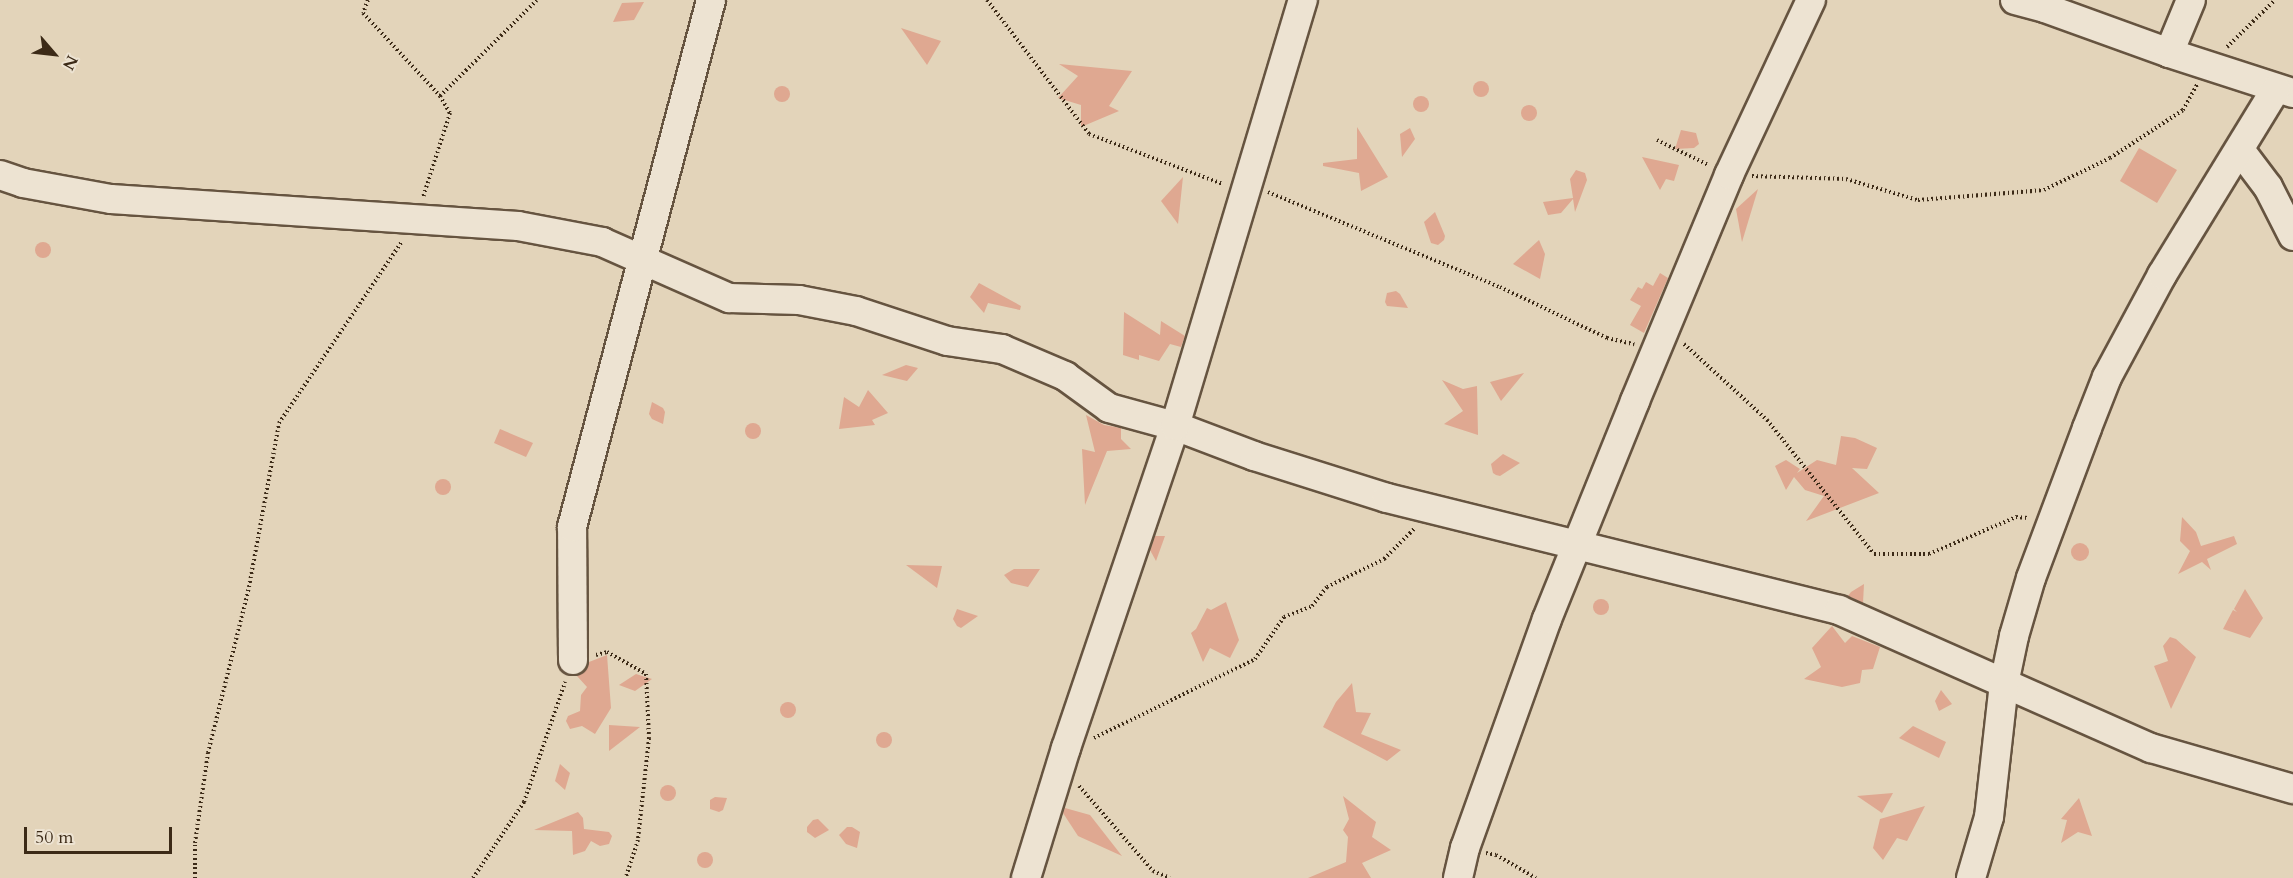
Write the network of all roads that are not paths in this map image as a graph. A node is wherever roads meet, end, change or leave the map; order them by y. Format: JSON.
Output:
{"nodes":[{"id":1,"x":711,"y":0,"type":"edge"},
{"id":2,"x":1303,"y":0,"type":"edge"},
{"id":3,"x":1811,"y":0,"type":"edge"},
{"id":4,"x":2015,"y":0,"type":"edge"},
{"id":5,"x":2191,"y":0,"type":"edge"},
{"id":6,"x":2169,"y":53,"type":"junction"},
{"id":7,"x":2285,"y":91,"type":"edge"},
{"id":8,"x":2240,"y":150,"type":"junction"},
{"id":9,"x":0,"y":175,"type":"edge"},
{"id":10,"x":2293,"y":237,"type":"edge"},
{"id":11,"x":641,"y":258,"type":"junction"},
{"id":12,"x":1175,"y":426,"type":"junction"},
{"id":13,"x":1578,"y":543,"type":"junction"},
{"id":14,"x":573,"y":660,"type":"road end"},
{"id":15,"x":2004,"y":684,"type":"junction"},
{"id":16,"x":2293,"y":789,"type":"edge"},
{"id":17,"x":1026,"y":878,"type":"edge"},
{"id":18,"x":1458,"y":878,"type":"edge"},
{"id":19,"x":1971,"y":878,"type":"edge"}],
"edges":[{"from":1,"to":11,"type":"street"},
{"from":2,"to":12,"type":"street"},
{"from":3,"to":13,"type":"street"},
{"from":4,"to":6,"type":"street"},
{"from":5,"to":6,"type":"street"},
{"from":6,"to":7,"type":"street"},
{"from":7,"to":8,"type":"street"},
{"from":8,"to":10,"type":"street"},
{"from":8,"to":15,"type":"street"},
{"from":9,"to":11,"type":"street"},
{"from":11,"to":12,"type":"street"},
{"from":11,"to":14,"type":"street"},
{"from":12,"to":13,"type":"street"},
{"from":12,"to":17,"type":"street"},
{"from":13,"to":15,"type":"street"},
{"from":13,"to":18,"type":"street"},
{"from":15,"to":16,"type":"street"},
{"from":15,"to":19,"type":"street"}]}
